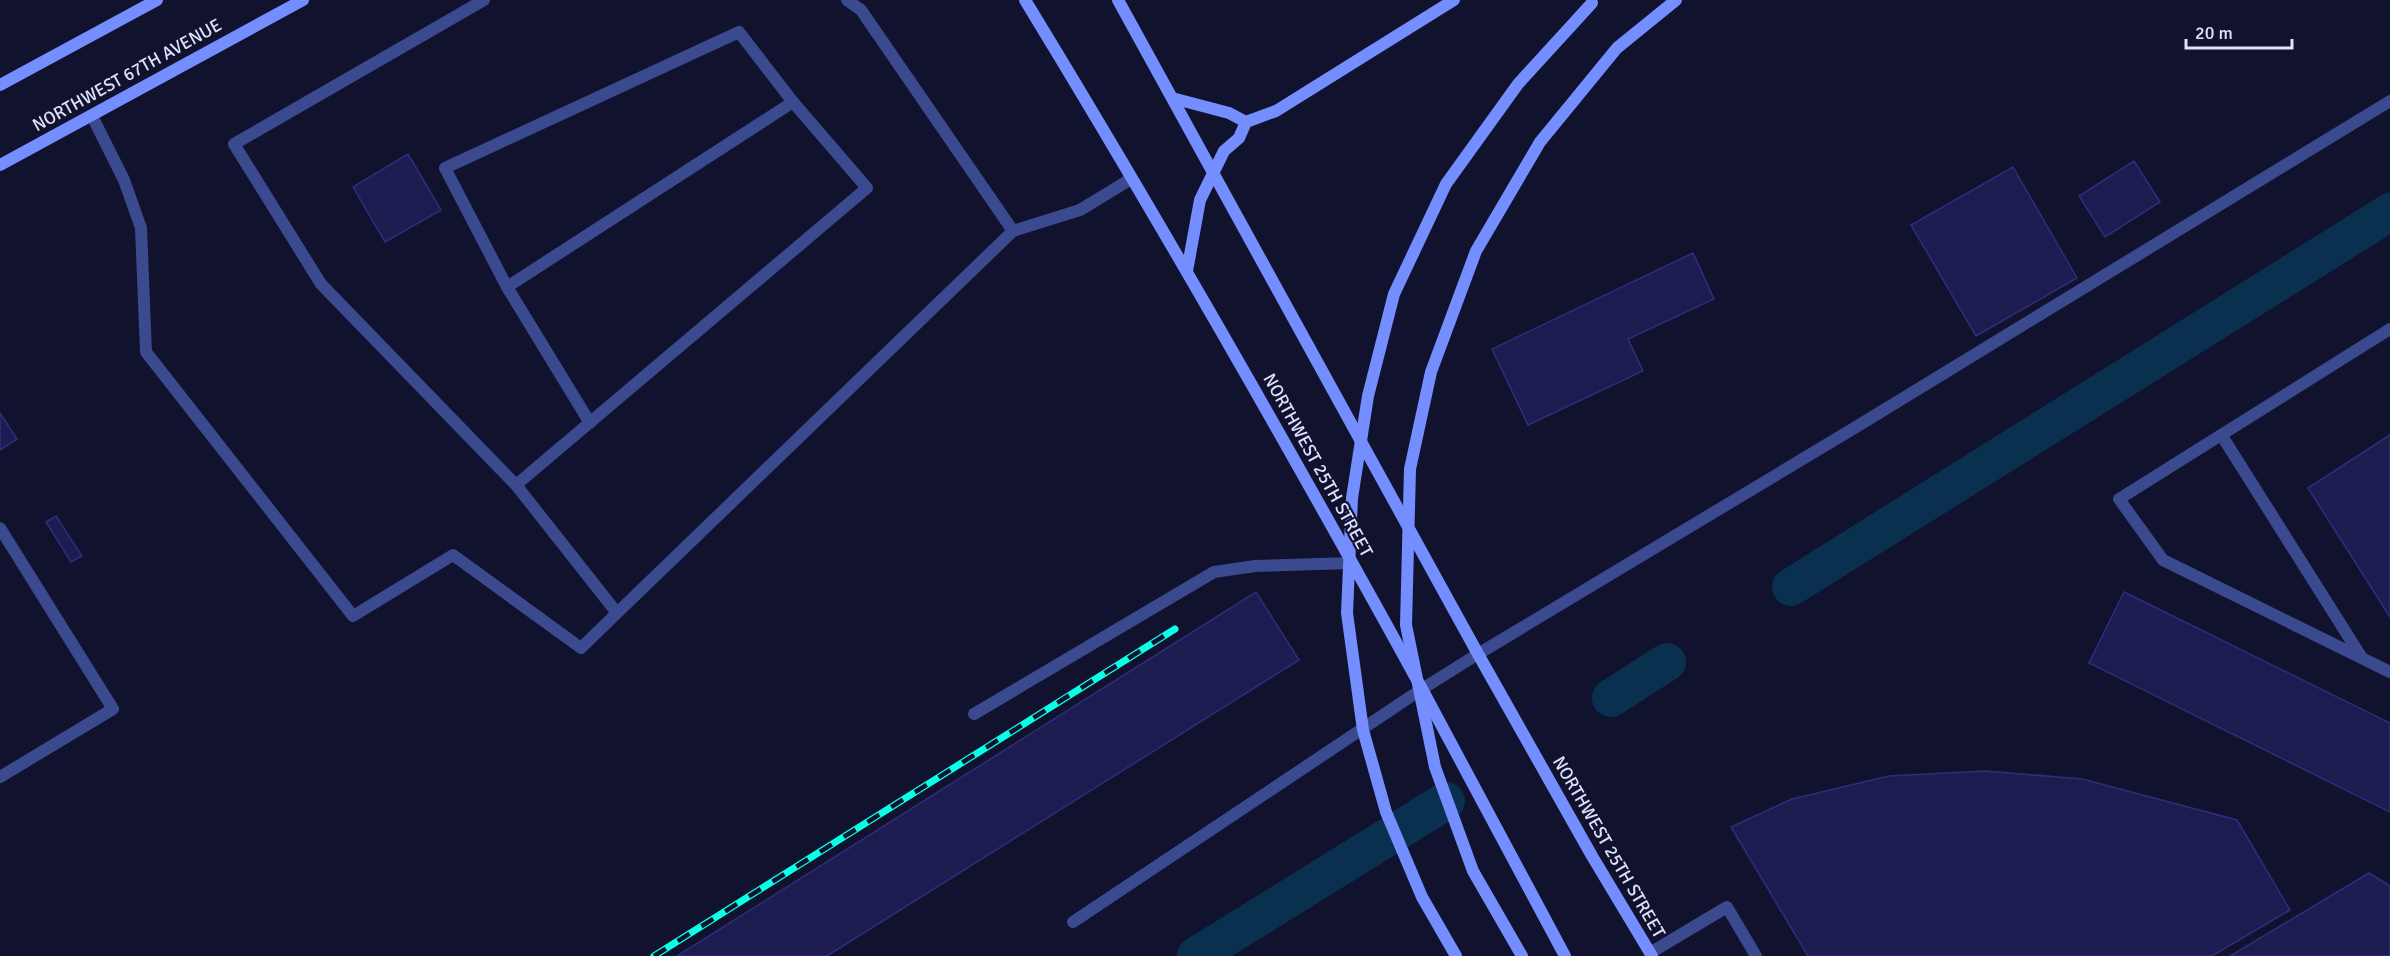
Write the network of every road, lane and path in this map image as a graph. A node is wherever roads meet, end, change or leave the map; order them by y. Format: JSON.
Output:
{"nodes":[{"id":1,"x":157,"y":0,"type":"edge"},
{"id":2,"x":303,"y":0,"type":"edge"},
{"id":3,"x":484,"y":0,"type":"edge"},
{"id":4,"x":847,"y":0,"type":"edge"},
{"id":5,"x":1025,"y":0,"type":"edge"},
{"id":6,"x":1118,"y":0,"type":"edge"},
{"id":7,"x":1454,"y":0,"type":"edge"},
{"id":8,"x":1676,"y":0,"type":"edge"},
{"id":9,"x":1594,"y":2,"type":"edge"},
{"id":10,"x":0,"y":85,"type":"edge"},
{"id":11,"x":1172,"y":98,"type":"junction"},
{"id":12,"x":2390,"y":101,"type":"edge"},
{"id":13,"x":793,"y":102,"type":"junction"},
{"id":14,"x":92,"y":116,"type":"junction"},
{"id":15,"x":1246,"y":122,"type":"junction"},
{"id":16,"x":0,"y":165,"type":"edge"},
{"id":17,"x":1212,"y":172,"type":"junction"},
{"id":18,"x":1131,"y":179,"type":"junction"},
{"id":19,"x":1013,"y":231,"type":"junction"},
{"id":20,"x":1187,"y":271,"type":"junction"},
{"id":21,"x":507,"y":287,"type":"junction"},
{"id":22,"x":2390,"y":329,"type":"edge"},
{"id":23,"x":590,"y":423,"type":"junction"},
{"id":24,"x":2222,"y":436,"type":"junction"},
{"id":25,"x":516,"y":485,"type":"junction"},
{"id":26,"x":0,"y":528,"type":"edge"},
{"id":27,"x":1351,"y":563,"type":"junction"},
{"id":28,"x":617,"y":613,"type":"junction"},
{"id":29,"x":1478,"y":654,"type":"junction"},
{"id":30,"x":2362,"y":659,"type":"junction"},
{"id":31,"x":2390,"y":672,"type":"edge"},
{"id":32,"x":1422,"y":689,"type":"junction"},
{"id":33,"x":974,"y":714,"type":"dead end"},
{"id":34,"x":0,"y":777,"type":"edge"},
{"id":35,"x":1073,"y":922,"type":"dead end"},
{"id":36,"x":1651,"y":954,"type":"edge"},
{"id":37,"x":1456,"y":956,"type":"edge"},
{"id":38,"x":1522,"y":956,"type":"edge"},
{"id":39,"x":1565,"y":956,"type":"edge"},
{"id":40,"x":1756,"y":956,"type":"edge"}],
"edges":[{"from":1,"to":10,"type":"street"},
{"from":2,"to":14,"type":"street","name":"NORTHWEST 67TH AVENUE"},
{"from":3,"to":25,"type":"street"},
{"from":4,"to":19,"type":"street"},
{"from":5,"to":18,"type":"street","name":"NORTHWEST 25TH STREET"},
{"from":6,"to":11,"type":"street","name":"NORTHWEST 25TH STREET"},
{"from":7,"to":15,"type":"street"},
{"from":8,"to":38,"type":"street","bridge":true},
{"from":9,"to":37,"type":"street","bridge":true},
{"from":11,"to":15,"type":"street"},
{"from":11,"to":17,"type":"street","name":"NORTHWEST 25TH STREET"},
{"from":12,"to":29,"type":"street"},
{"from":13,"to":21,"type":"street"},
{"from":13,"to":21,"type":"street"},
{"from":13,"to":23,"type":"street"},
{"from":14,"to":16,"type":"street","name":"NORTHWEST 67TH AVENUE"},
{"from":14,"to":28,"type":"street"},
{"from":15,"to":17,"type":"street"},
{"from":17,"to":20,"type":"street"},
{"from":17,"to":29,"type":"street","name":"NORTHWEST 25TH STREET"},
{"from":18,"to":19,"type":"street"},
{"from":18,"to":20,"type":"street","name":"NORTHWEST 25TH STREET"},
{"from":19,"to":28,"type":"street"},
{"from":20,"to":27,"type":"street","name":"NORTHWEST 25TH STREET"},
{"from":21,"to":23,"type":"street"},
{"from":22,"to":24,"type":"street"},
{"from":23,"to":25,"type":"street"},
{"from":24,"to":30,"type":"street"},
{"from":24,"to":30,"type":"street"},
{"from":25,"to":28,"type":"street"},
{"from":26,"to":34,"type":"street"},
{"from":27,"to":32,"type":"street","name":"NORTHWEST 25TH STREET"},
{"from":27,"to":33,"type":"street"},
{"from":29,"to":32,"type":"street"},
{"from":29,"to":36,"type":"street","name":"NORTHWEST 25TH STREET"},
{"from":30,"to":31,"type":"street"},
{"from":32,"to":35,"type":"street"},
{"from":32,"to":39,"type":"street","name":"NORTHWEST 25TH STREET"},
{"from":36,"to":40,"type":"street"}]}
